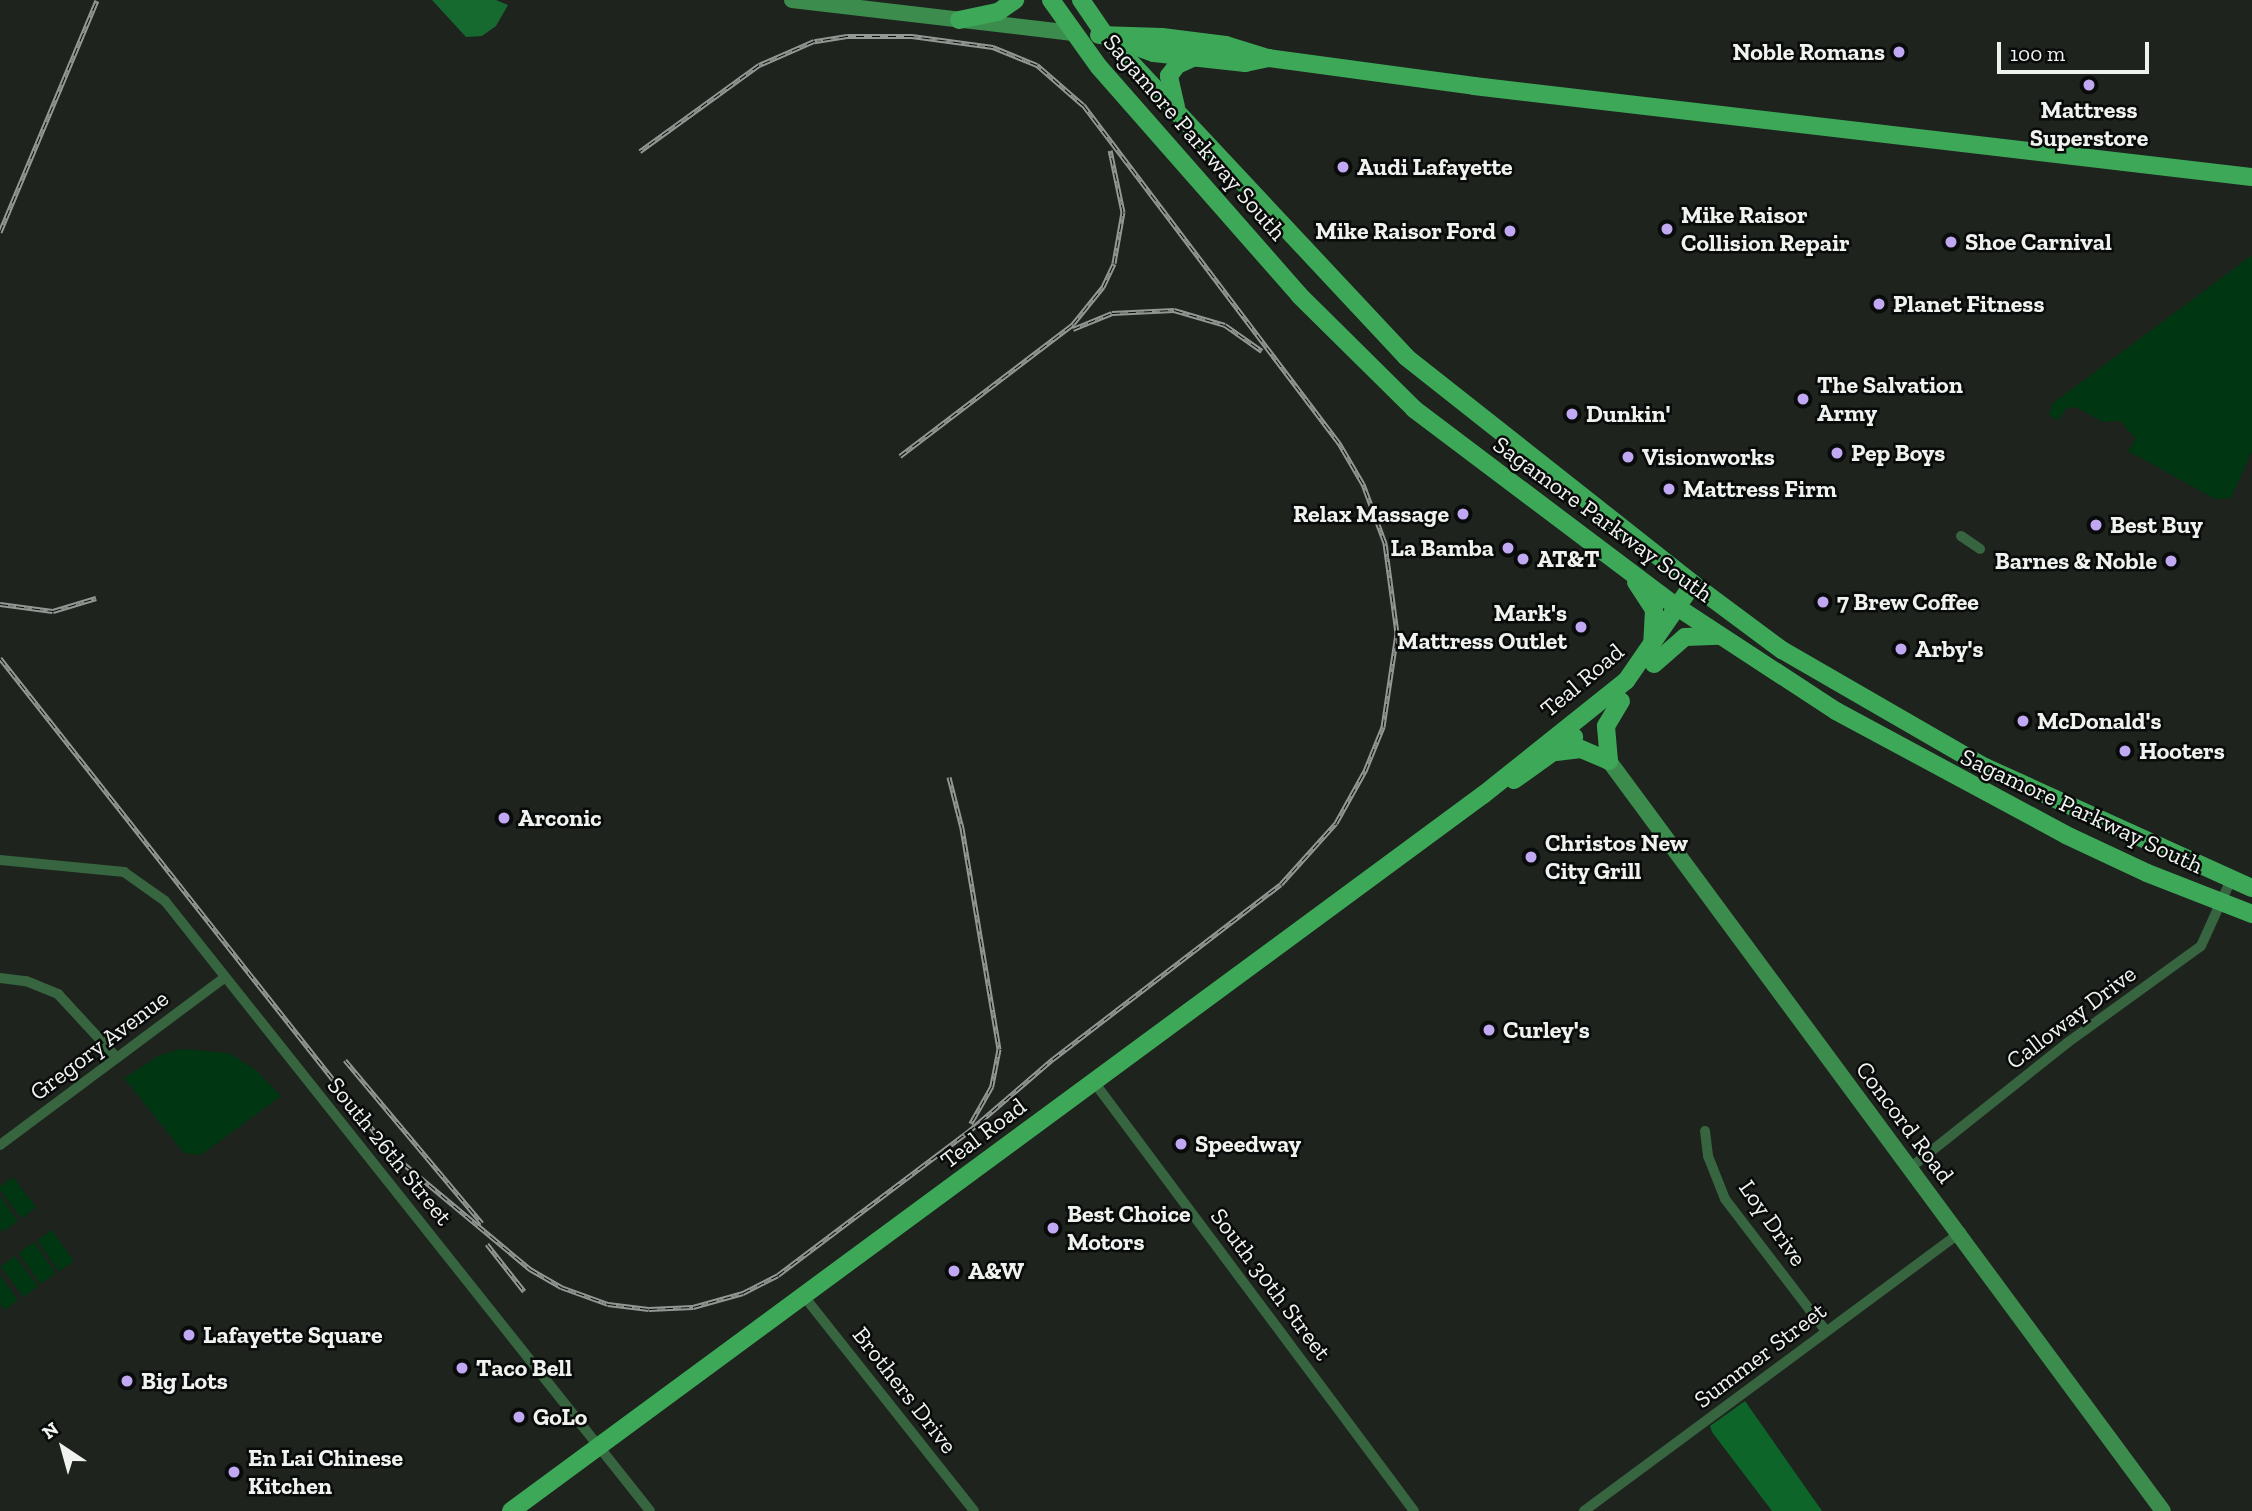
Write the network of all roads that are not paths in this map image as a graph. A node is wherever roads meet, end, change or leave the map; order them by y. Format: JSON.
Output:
{"nodes":[{"id":1,"x":792,"y":0,"type":"edge"},
{"id":2,"x":1015,"y":0,"type":"edge"},
{"id":3,"x":1051,"y":0,"type":"edge"},
{"id":4,"x":1081,"y":0,"type":"edge"},
{"id":5,"x":959,"y":20,"type":"junction"},
{"id":6,"x":1075,"y":33,"type":"junction"},
{"id":7,"x":1105,"y":35,"type":"junction"},
{"id":8,"x":1195,"y":57,"type":"junction"},
{"id":9,"x":1268,"y":58,"type":"junction"},
{"id":10,"x":1181,"y":117,"type":"junction"},
{"id":11,"x":2252,"y":177,"type":"edge"},
{"id":12,"x":1961,"y":536,"type":"dead end"},
{"id":13,"x":1980,"y":549,"type":"dead end"},
{"id":14,"x":1616,"y":562,"type":"junction"},
{"id":15,"x":1693,"y":584,"type":"junction"},
{"id":16,"x":1677,"y":607,"type":"junction"},
{"id":17,"x":1725,"y":638,"type":"junction"},
{"id":18,"x":1651,"y":659,"type":"junction"},
{"id":19,"x":1621,"y":701,"type":"junction"},
{"id":20,"x":1550,"y":754,"type":"junction"},
{"id":21,"x":1609,"y":761,"type":"junction"},
{"id":22,"x":1483,"y":795,"type":"junction"},
{"id":23,"x":0,"y":860,"type":"edge"},
{"id":24,"x":2231,"y":880,"type":"junction"},
{"id":25,"x":2252,"y":888,"type":"edge"},
{"id":26,"x":2223,"y":903,"type":"junction"},
{"id":27,"x":2252,"y":914,"type":"edge"},
{"id":28,"x":0,"y":978,"type":"edge"},
{"id":29,"x":224,"y":978,"type":"junction"},
{"id":30,"x":117,"y":1058,"type":"junction"},
{"id":31,"x":1094,"y":1082,"type":"junction"},
{"id":32,"x":1705,"y":1131,"type":"dead end"},
{"id":33,"x":0,"y":1145,"type":"edge"},
{"id":34,"x":1910,"y":1167,"type":"junction"},
{"id":35,"x":1961,"y":1233,"type":"junction"},
{"id":36,"x":803,"y":1295,"type":"junction"},
{"id":37,"x":1825,"y":1330,"type":"junction"},
{"id":38,"x":599,"y":1445,"type":"junction"},
{"id":39,"x":511,"y":1511,"type":"edge"},
{"id":40,"x":650,"y":1511,"type":"edge"},
{"id":41,"x":974,"y":1511,"type":"edge"},
{"id":42,"x":1415,"y":1511,"type":"edge"},
{"id":43,"x":1584,"y":1511,"type":"edge"},
{"id":44,"x":2163,"y":1511,"type":"edge"}],
"edges":[{"from":1,"to":5,"type":"street"},
{"from":2,"to":5,"type":"main road"},
{"from":3,"to":6,"type":"main road","name":"Sagamore Parkway South"},
{"from":4,"to":7,"type":"main road","name":"Sagamore Parkway South"},
{"from":5,"to":6,"type":"street"},
{"from":6,"to":7,"type":"main road"},
{"from":6,"to":14,"type":"main road","name":"Sagamore Parkway South"},
{"from":7,"to":8,"type":"main road"},
{"from":7,"to":9,"type":"main road"},
{"from":7,"to":10,"type":"main road","name":"Sagamore Parkway South"},
{"from":8,"to":9,"type":"main road"},
{"from":8,"to":10,"type":"main road"},
{"from":9,"to":11,"type":"main road"},
{"from":10,"to":15,"type":"main road","name":"Sagamore Parkway South"},
{"from":12,"to":13,"type":"street"},
{"from":14,"to":16,"type":"main road","name":"Sagamore Parkway South"},
{"from":14,"to":18,"type":"main road"},
{"from":15,"to":16,"type":"main road","name":"Teal Road"},
{"from":15,"to":24,"type":"main road","name":"Sagamore Parkway South"},
{"from":16,"to":17,"type":"main road","name":"Sagamore Parkway South"},
{"from":16,"to":18,"type":"main road","name":"Teal Road"},
{"from":17,"to":18,"type":"main road"},
{"from":17,"to":26,"type":"main road","name":"Sagamore Parkway South"},
{"from":18,"to":19,"type":"main road","name":"Teal Road"},
{"from":18,"to":22,"type":"main road","name":"Teal Road"},
{"from":19,"to":20,"type":"main road","name":"Teal Road"},
{"from":19,"to":21,"type":"main road"},
{"from":20,"to":21,"type":"main road"},
{"from":20,"to":22,"type":"main road","name":"Teal Road"},
{"from":21,"to":34,"type":"street","name":"Concord Road"},
{"from":22,"to":31,"type":"main road","name":"Teal Road"},
{"from":23,"to":29,"type":"street","name":"South 26th Street"},
{"from":24,"to":25,"type":"main road","name":"Sagamore Parkway South"},
{"from":24,"to":26,"type":"street","name":"Calloway Drive"},
{"from":26,"to":27,"type":"main road","name":"Sagamore Parkway South"},
{"from":26,"to":34,"type":"street","name":"Calloway Drive"},
{"from":28,"to":30,"type":"street"},
{"from":29,"to":30,"type":"street","name":"Gregory Avenue"},
{"from":29,"to":38,"type":"street","name":"South 26th Street"},
{"from":30,"to":33,"type":"street","name":"Gregory Avenue"},
{"from":31,"to":36,"type":"main road","name":"Teal Road"},
{"from":31,"to":42,"type":"street","name":"South 30th Street"},
{"from":32,"to":37,"type":"street","name":"Loy Drive"},
{"from":34,"to":35,"type":"street","name":"Concord Road"},
{"from":35,"to":37,"type":"street","name":"Summer Street"},
{"from":35,"to":44,"type":"street","name":"Concord Road"},
{"from":36,"to":38,"type":"main road","name":"Teal Road"},
{"from":36,"to":41,"type":"street","name":"Brothers Drive"},
{"from":37,"to":43,"type":"street","name":"Summer Street"},
{"from":38,"to":39,"type":"main road","name":"Teal Road"},
{"from":38,"to":40,"type":"street","name":"South 26th Street"}]}
